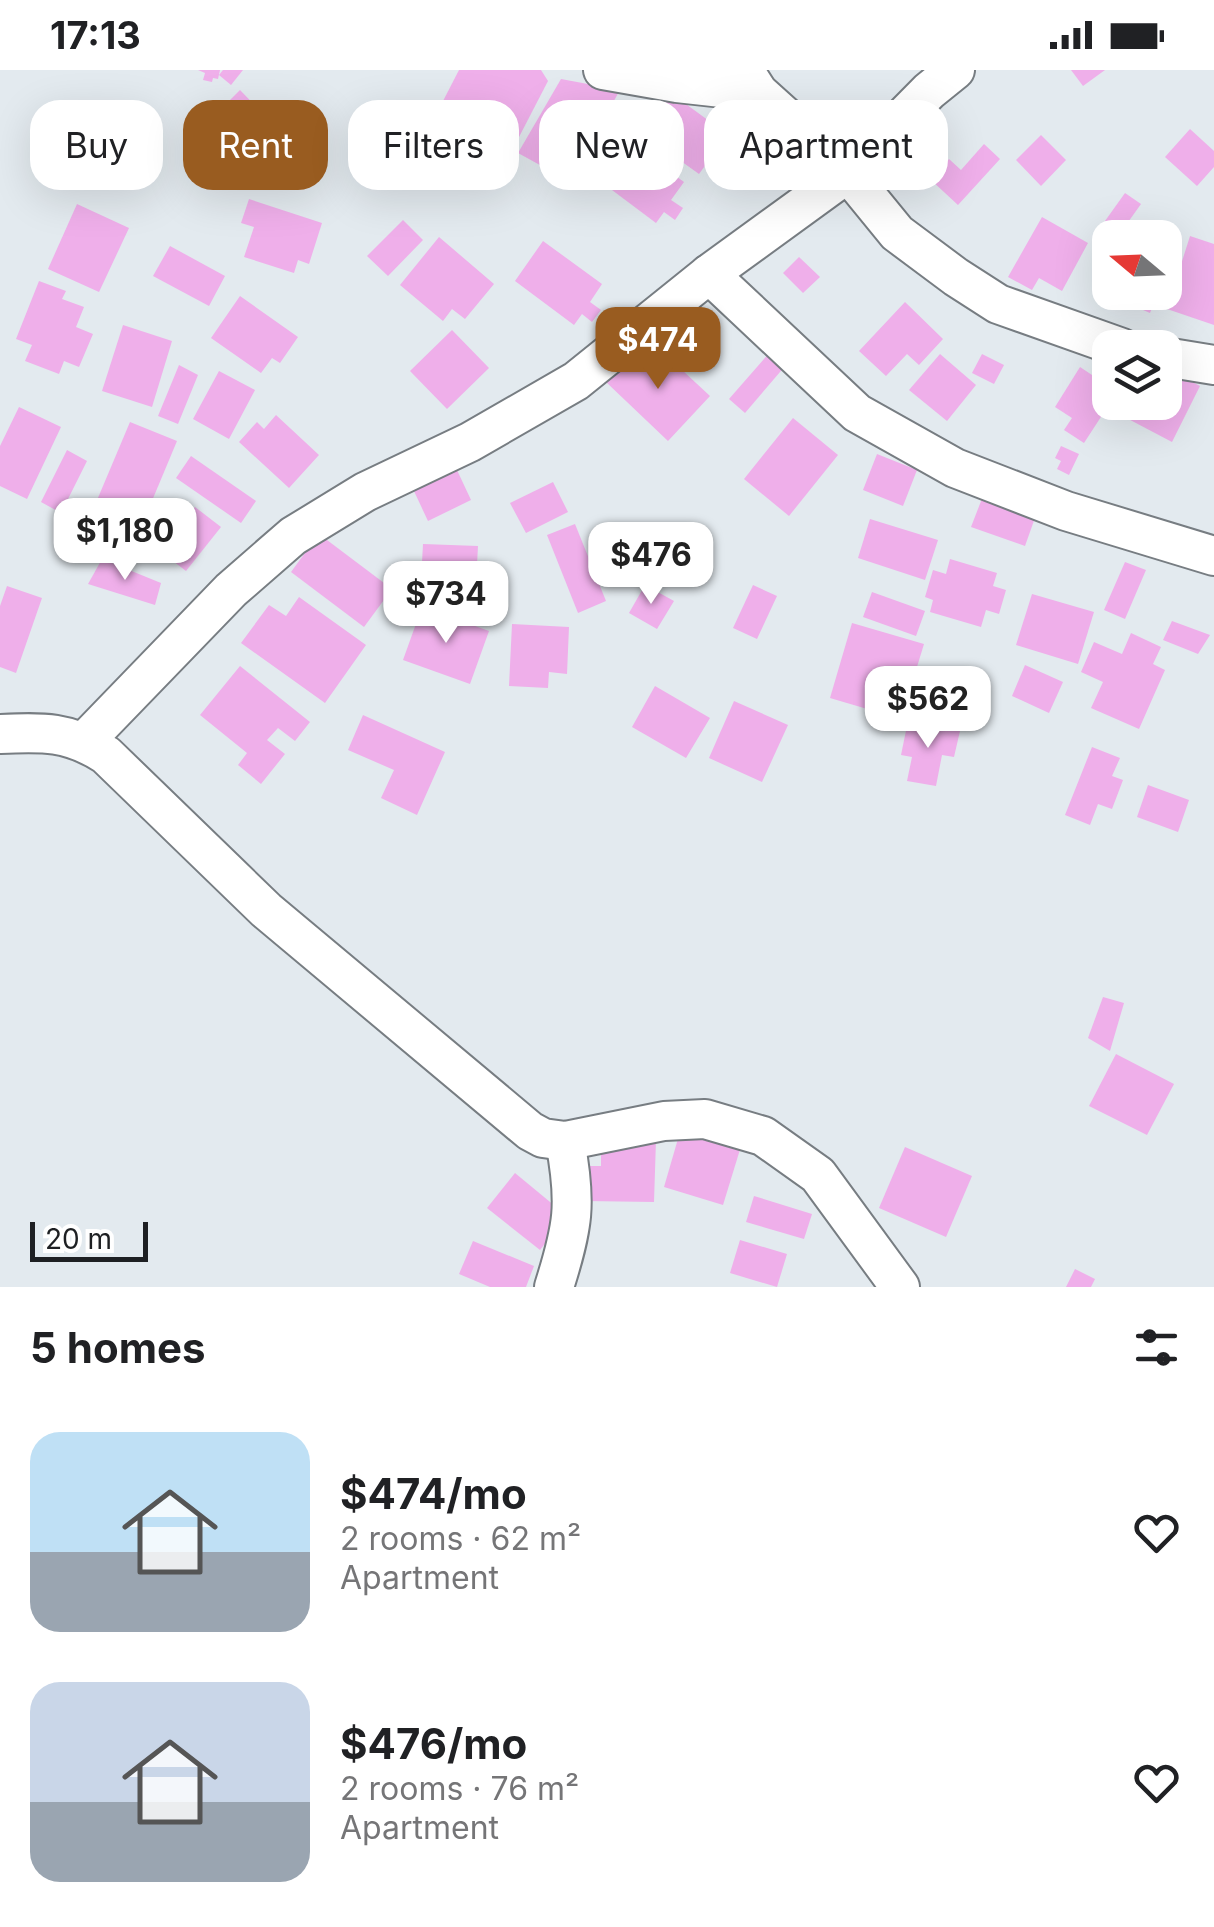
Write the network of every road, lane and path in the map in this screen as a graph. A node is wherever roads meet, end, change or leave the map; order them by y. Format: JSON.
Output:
{"nodes":[{"id":1,"x":604,"y":70,"type":"edge"},
{"id":2,"x":955,"y":70,"type":"edge"},
{"id":3,"x":751,"y":81,"type":"edge"},
{"id":4,"x":771,"y":100,"type":"edge"},
{"id":5,"x":920,"y":100,"type":"edge"},
{"id":6,"x":825,"y":190,"type":"edge"},
{"id":7,"x":862,"y":190,"type":"edge"},
{"id":8,"x":709,"y":274,"type":"junction"},
{"id":9,"x":1092,"y":337,"type":"edge"},
{"id":10,"x":1182,"y":360,"type":"edge"},
{"id":11,"x":1214,"y":365,"type":"edge"},
{"id":12,"x":1214,"y":556,"type":"edge"},
{"id":13,"x":0,"y":734,"type":"edge"},
{"id":14,"x":85,"y":741,"type":"junction"},
{"id":15,"x":565,"y":1141,"type":"junction"},
{"id":16,"x":554,"y":1287,"type":"edge"},
{"id":17,"x":900,"y":1287,"type":"edge"}],
"edges":[{"from":1,"to":3,"type":"street"},
{"from":2,"to":5,"type":"street"},
{"from":3,"to":4,"type":"street"},
{"from":6,"to":8,"type":"street"},
{"from":7,"to":9,"type":"street"},
{"from":8,"to":12,"type":"street"},
{"from":8,"to":14,"type":"street"},
{"from":10,"to":11,"type":"street"},
{"from":13,"to":14,"type":"street"},
{"from":14,"to":15,"type":"street"},
{"from":15,"to":16,"type":"street"},
{"from":15,"to":17,"type":"street"}]}
